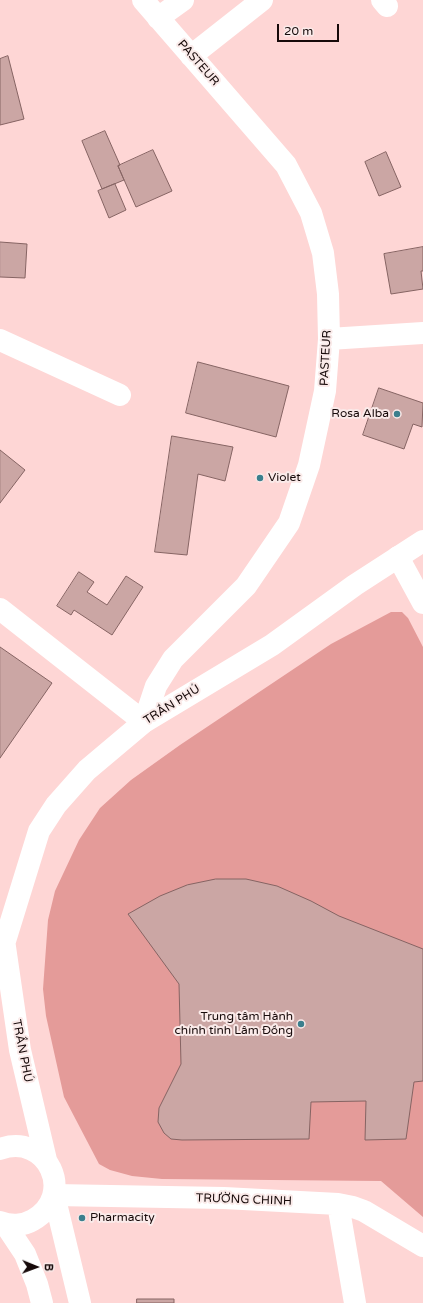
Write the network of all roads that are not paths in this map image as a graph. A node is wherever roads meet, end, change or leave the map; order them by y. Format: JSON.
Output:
{"nodes":[{"id":1,"x":143,"y":0,"type":"edge"},
{"id":2,"x":183,"y":0,"type":"edge"},
{"id":3,"x":262,"y":0,"type":"edge"},
{"id":4,"x":158,"y":18,"type":"junction"},
{"id":5,"x":191,"y":56,"type":"junction"},
{"id":6,"x":423,"y":333,"type":"edge"},
{"id":7,"x":329,"y":339,"type":"junction"},
{"id":8,"x":0,"y":340,"type":"edge"},
{"id":9,"x":120,"y":395,"type":"dead end"},
{"id":10,"x":423,"y":541,"type":"edge"},
{"id":11,"x":398,"y":557,"type":"junction"},
{"id":12,"x":423,"y":603,"type":"edge"},
{"id":13,"x":0,"y":609,"type":"edge"},
{"id":14,"x":144,"y":722,"type":"junction"},
{"id":15,"x":2,"y":949,"type":"edge"},
{"id":16,"x":0,"y":1145,"type":"edge"},
{"id":17,"x":46,"y":1160,"type":"junction"},
{"id":18,"x":54,"y":1195,"type":"junction"},
{"id":19,"x":338,"y":1204,"type":"junction"},
{"id":20,"x":2,"y":1223,"type":"edge"},
{"id":21,"x":423,"y":1246,"type":"edge"},
{"id":22,"x":42,"y":1303,"type":"edge"},
{"id":23,"x":80,"y":1303,"type":"edge"},
{"id":24,"x":355,"y":1303,"type":"edge"}],
"edges":[{"from":1,"to":4,"type":"street","name":"PASTEUR"},
{"from":2,"to":4,"type":"street"},
{"from":3,"to":5,"type":"street"},
{"from":4,"to":5,"type":"street","name":"PASTEUR"},
{"from":5,"to":7,"type":"street","name":"PASTEUR"},
{"from":6,"to":7,"type":"street"},
{"from":7,"to":14,"type":"street","name":"PASTEUR"},
{"from":8,"to":9,"type":"street"},
{"from":10,"to":11,"type":"street","name":"TRẦN PHÚ"},
{"from":11,"to":12,"type":"street"},
{"from":11,"to":14,"type":"street","name":"TRẦN PHÚ"},
{"from":13,"to":14,"type":"street"},
{"from":14,"to":15,"type":"street","name":"TRẦN PHÚ"},
{"from":15,"to":17,"type":"street","name":"TRẦN PHÚ"},
{"from":16,"to":17,"type":"street"},
{"from":17,"to":18,"type":"street","name":"TRẦN PHÚ"},
{"from":18,"to":19,"type":"street","name":"TRƯỜNG CHINH"},
{"from":18,"to":20,"type":"street"},
{"from":18,"to":23,"type":"street"},
{"from":19,"to":21,"type":"street","name":"TRƯỜNG CHINH"},
{"from":19,"to":24,"type":"street"},
{"from":20,"to":22,"type":"street"}]}
